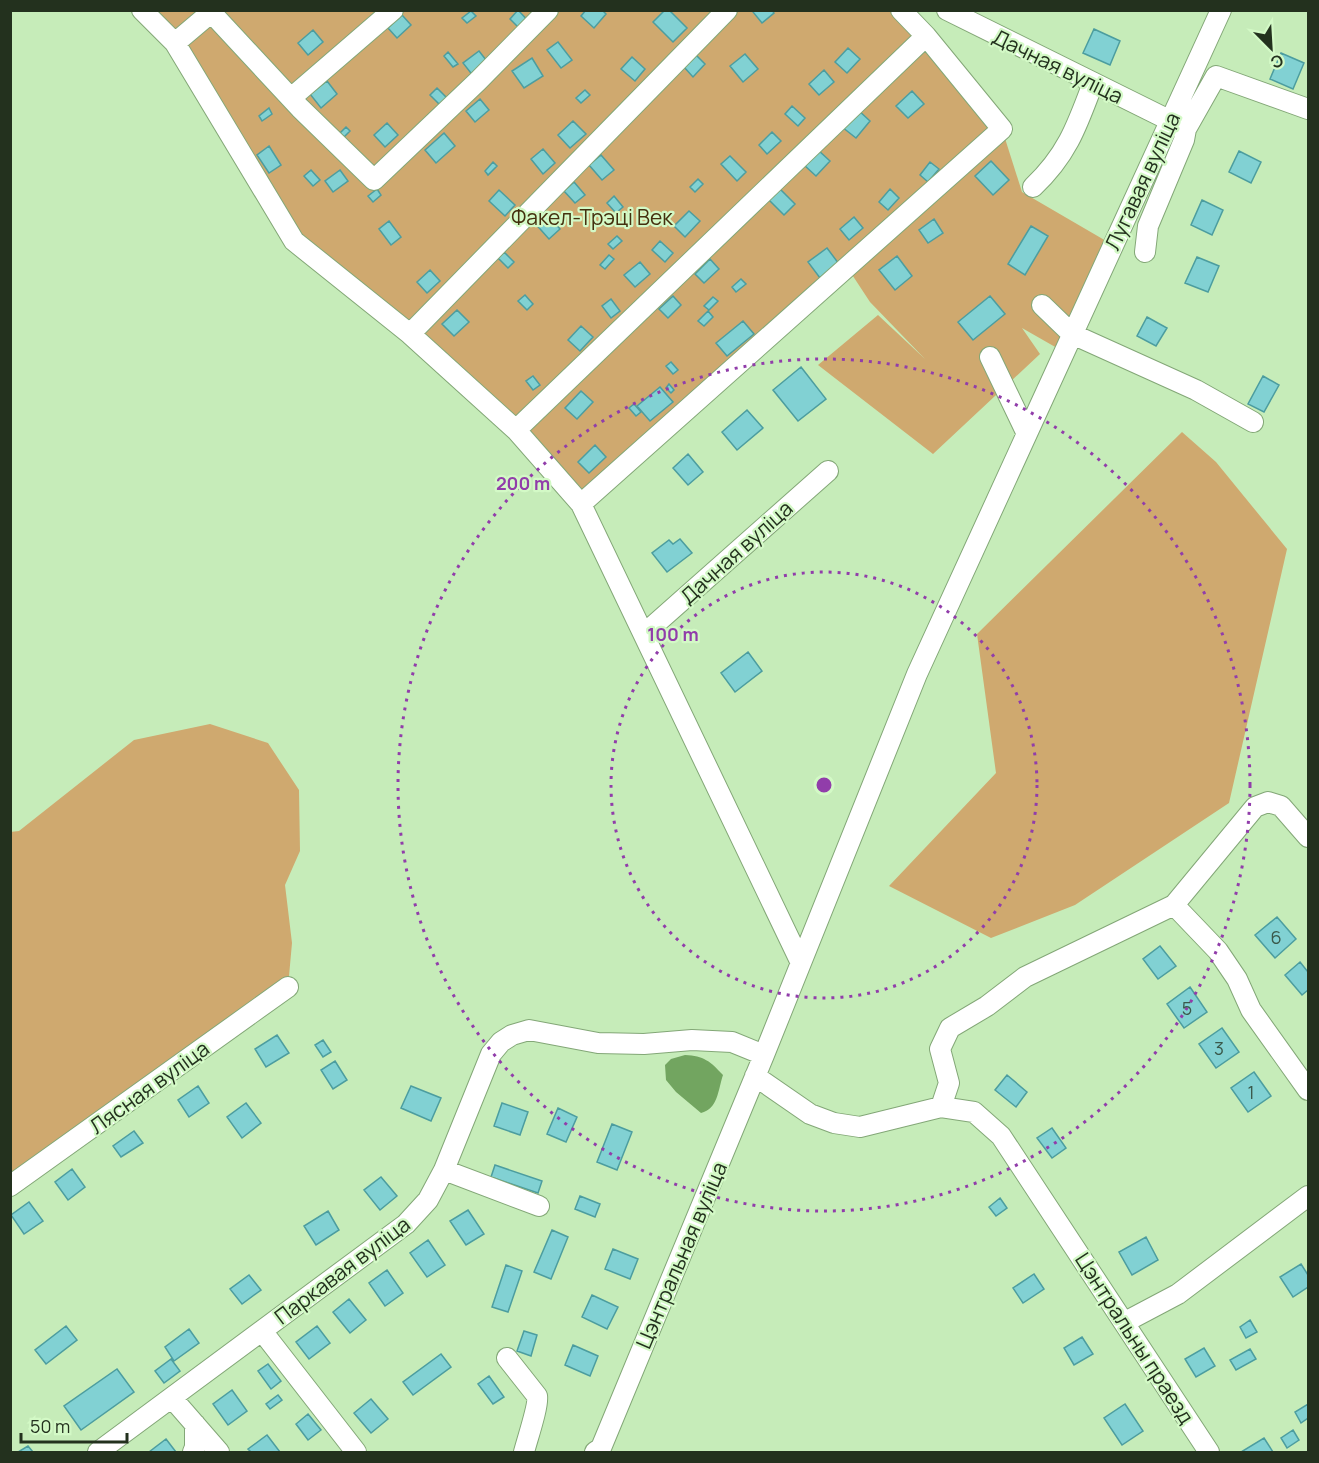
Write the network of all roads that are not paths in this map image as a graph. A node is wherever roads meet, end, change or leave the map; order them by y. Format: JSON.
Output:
{"nodes":[{"id":1,"x":142,"y":10,"type":"edge"},
{"id":2,"x":393,"y":10,"type":"edge"},
{"id":3,"x":548,"y":10,"type":"edge"},
{"id":4,"x":727,"y":10,"type":"edge"},
{"id":5,"x":901,"y":10,"type":"edge"},
{"id":6,"x":947,"y":10,"type":"edge"},
{"id":7,"x":1221,"y":10,"type":"edge"},
{"id":8,"x":212,"y":11,"type":"edge"},
{"id":9,"x":926,"y":36,"type":"junction"},
{"id":10,"x":175,"y":43,"type":"junction"},
{"id":11,"x":1093,"y":83,"type":"junction"},
{"id":12,"x":291,"y":98,"type":"junction"},
{"id":13,"x":1308,"y":109,"type":"edge"},
{"id":14,"x":1178,"y":125,"type":"junction"},
{"id":15,"x":1033,"y":187,"type":"dead end"},
{"id":16,"x":1146,"y":252,"type":"dead end"},
{"id":17,"x":1042,"y":305,"type":"dead end"},
{"id":18,"x":410,"y":334,"type":"junction"},
{"id":19,"x":1068,"y":343,"type":"junction"},
{"id":20,"x":990,"y":357,"type":"dead end"},
{"id":21,"x":1253,"y":422,"type":"dead end"},
{"id":22,"x":516,"y":430,"type":"junction"},
{"id":23,"x":1026,"y":432,"type":"junction"},
{"id":24,"x":828,"y":471,"type":"dead end"},
{"id":25,"x":581,"y":504,"type":"junction"},
{"id":26,"x":644,"y":634,"type":"junction"},
{"id":27,"x":1308,"y":837,"type":"edge"},
{"id":28,"x":1174,"y":905,"type":"junction"},
{"id":29,"x":800,"y":961,"type":"junction"},
{"id":30,"x":288,"y":987,"type":"dead end"},
{"id":31,"x":764,"y":1055,"type":"junction"},
{"id":32,"x":755,"y":1076,"type":"junction"},
{"id":33,"x":1308,"y":1090,"type":"edge"},
{"id":34,"x":941,"y":1107,"type":"junction"},
{"id":35,"x":444,"y":1170,"type":"junction"},
{"id":36,"x":10,"y":1186,"type":"edge"},
{"id":37,"x":1308,"y":1196,"type":"edge"},
{"id":38,"x":539,"y":1206,"type":"dead end"},
{"id":39,"x":1125,"y":1322,"type":"junction"},
{"id":40,"x":262,"y":1331,"type":"junction"},
{"id":41,"x":507,"y":1358,"type":"dead end"},
{"id":42,"x":172,"y":1398,"type":"junction"},
{"id":43,"x":195,"y":1424,"type":"junction"},
{"id":44,"x":99,"y":1452,"type":"edge"},
{"id":45,"x":193,"y":1452,"type":"edge"},
{"id":46,"x":219,"y":1452,"type":"edge"},
{"id":47,"x":356,"y":1452,"type":"edge"},
{"id":48,"x":524,"y":1452,"type":"edge"},
{"id":49,"x":595,"y":1452,"type":"edge"},
{"id":50,"x":1209,"y":1452,"type":"edge"}],
"edges":[{"from":1,"to":10,"type":"street"},
{"from":2,"to":12,"type":"street"},
{"from":3,"to":12,"type":"street"},
{"from":4,"to":18,"type":"street"},
{"from":5,"to":9,"type":"street"},
{"from":6,"to":11,"type":"street","name":"Дачная вуліца"},
{"from":7,"to":14,"type":"street","name":"Лугавая вуліца"},
{"from":8,"to":10,"type":"street"},
{"from":8,"to":12,"type":"street"},
{"from":9,"to":22,"type":"street"},
{"from":9,"to":25,"type":"street"},
{"from":10,"to":18,"type":"street"},
{"from":11,"to":14,"type":"street","name":"Дачная вуліца"},
{"from":11,"to":15,"type":"street"},
{"from":13,"to":14,"type":"street"},
{"from":14,"to":16,"type":"street"},
{"from":14,"to":19,"type":"street","name":"Лугавая вуліца"},
{"from":17,"to":19,"type":"street"},
{"from":18,"to":22,"type":"street"},
{"from":19,"to":21,"type":"street"},
{"from":19,"to":23,"type":"street","name":"Лугавая вуліца"},
{"from":20,"to":23,"type":"street"},
{"from":22,"to":25,"type":"street"},
{"from":23,"to":29,"type":"street","name":"Лугавая вуліца"},
{"from":24,"to":26,"type":"street","name":"Дачная вуліца"},
{"from":25,"to":26,"type":"street"},
{"from":26,"to":29,"type":"street"},
{"from":27,"to":28,"type":"street"},
{"from":28,"to":33,"type":"street"},
{"from":28,"to":34,"type":"street"},
{"from":29,"to":31,"type":"street","name":"Цэнтральная вуліца"},
{"from":30,"to":36,"type":"street","name":"Лясная вуліца"},
{"from":31,"to":32,"type":"street","name":"Цэнтральная вуліца"},
{"from":31,"to":35,"type":"street","name":"Паркавая вуліца"},
{"from":32,"to":34,"type":"street"},
{"from":32,"to":49,"type":"street","name":"Цэнтральная вуліца"},
{"from":34,"to":39,"type":"street","name":"Цэнтральны праезд"},
{"from":35,"to":38,"type":"street"},
{"from":35,"to":40,"type":"street","name":"Паркавая вуліца"},
{"from":37,"to":39,"type":"street"},
{"from":39,"to":50,"type":"street","name":"Цэнтральны праезд"},
{"from":40,"to":42,"type":"street","name":"Паркавая вуліца"},
{"from":40,"to":47,"type":"street"},
{"from":41,"to":48,"type":"street"},
{"from":42,"to":43,"type":"street"},
{"from":42,"to":44,"type":"street","name":"Паркавая вуліца"},
{"from":43,"to":45,"type":"street"},
{"from":43,"to":46,"type":"street"}]}
